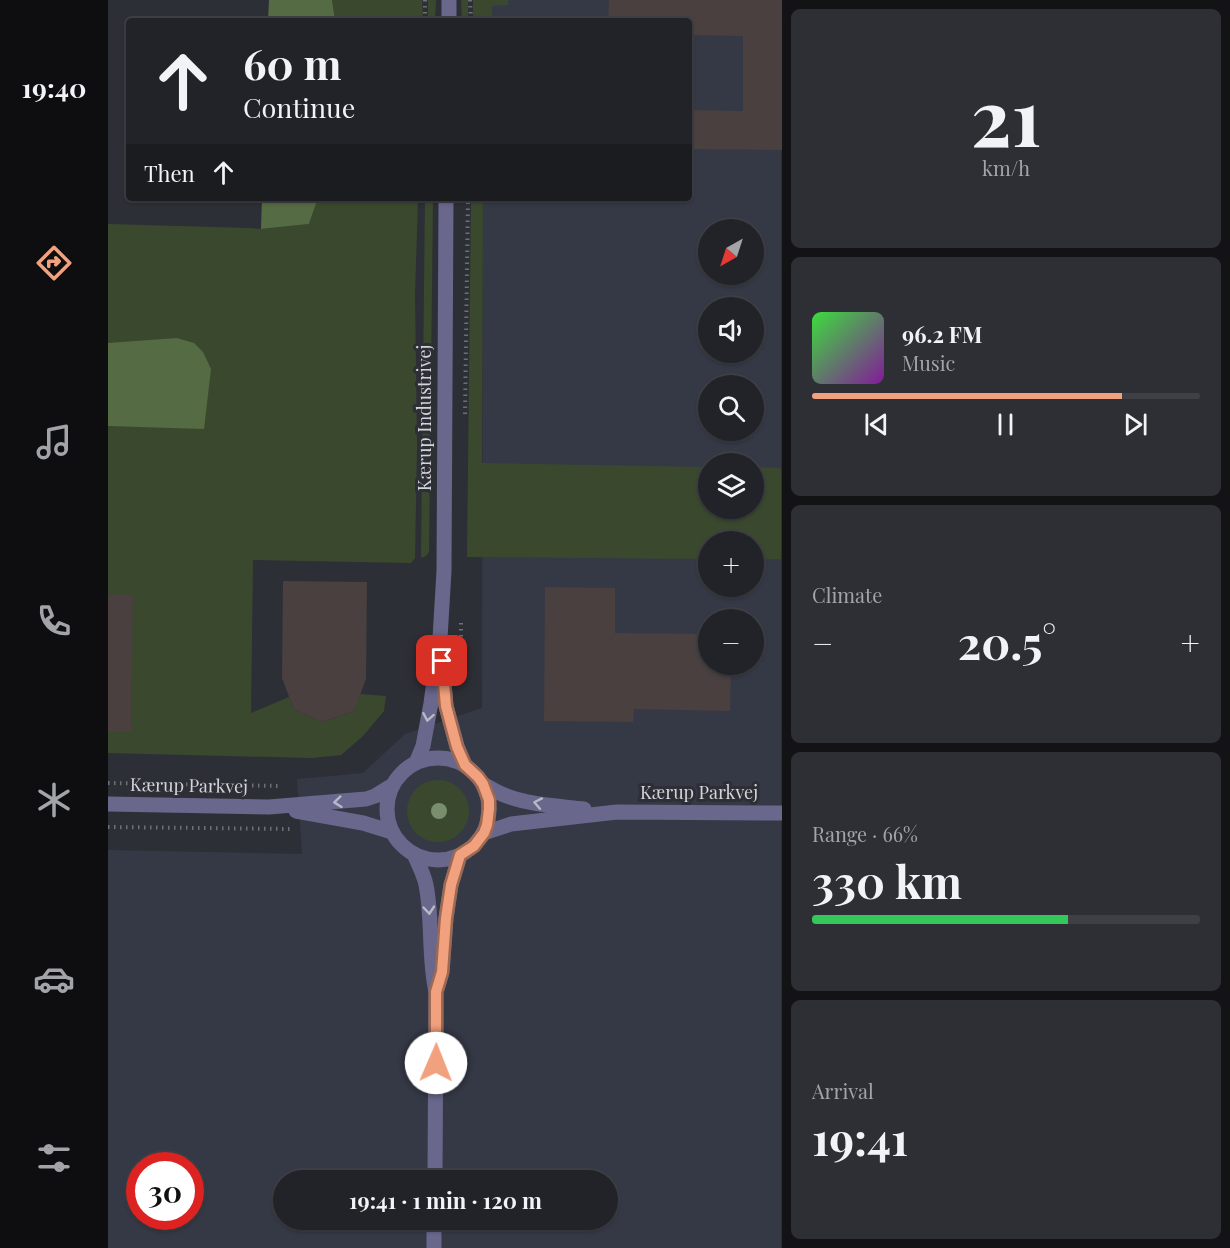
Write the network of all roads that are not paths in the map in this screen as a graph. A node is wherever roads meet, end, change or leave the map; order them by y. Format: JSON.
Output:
{"nodes":[{"id":1,"x":449,"y":0,"type":"edge"},
{"id":2,"x":449,"y":18,"type":"edge"},
{"id":3,"x":446,"y":201,"type":"edge"},
{"id":4,"x":440,"y":638,"type":"junction"},
{"id":5,"x":416,"y":762,"type":"junction"},
{"id":6,"x":465,"y":765,"type":"junction"},
{"id":7,"x":483,"y":784,"type":"junction"},
{"id":8,"x":393,"y":785,"type":"junction"},
{"id":9,"x":108,"y":804,"type":"edge"},
{"id":10,"x":270,"y":807,"type":"junction"},
{"id":11,"x":617,"y":812,"type":"junction"},
{"id":12,"x":782,"y":813,"type":"edge"},
{"id":13,"x":392,"y":832,"type":"junction"},
{"id":14,"x":484,"y":833,"type":"junction"},
{"id":15,"x":414,"y":854,"type":"junction"},
{"id":16,"x":460,"y":855,"type":"junction"},
{"id":17,"x":436,"y":992,"type":"junction"},
{"id":18,"x":435,"y":1170,"type":"edge"},
{"id":19,"x":434,"y":1230,"type":"edge"},
{"id":20,"x":434,"y":1248,"type":"edge"}],
"edges":[{"from":1,"to":2,"type":"street"},
{"from":3,"to":4,"type":"street","name":"Kærup Industrivej"},
{"from":4,"to":5,"type":"street","name":"Kærup Industrivej","one_way":true},
{"from":4,"to":6,"type":"street","name":"Kærup Industrivej"},
{"from":5,"to":6,"type":"street"},
{"from":5,"to":8,"type":"street"},
{"from":6,"to":7,"type":"street"},
{"from":11,"to":7,"type":"street","name":"Kærup Parkvej","one_way":true},
{"from":7,"to":14,"type":"street"},
{"from":8,"to":10,"type":"street","name":"Kærup Parkvej","one_way":true},
{"from":8,"to":13,"type":"street"},
{"from":9,"to":10,"type":"street","name":"Kærup Parkvej"},
{"from":10,"to":13,"type":"street","name":"Kærup Parkvej"},
{"from":11,"to":12,"type":"street","name":"Kærup Parkvej"},
{"from":11,"to":14,"type":"street","name":"Kærup Parkvej"},
{"from":13,"to":15,"type":"street"},
{"from":14,"to":16,"type":"street"},
{"from":15,"to":16,"type":"street"},
{"from":15,"to":17,"type":"street","one_way":true},
{"from":16,"to":17,"type":"street"},
{"from":17,"to":18,"type":"street"},
{"from":19,"to":20,"type":"street"}]}
